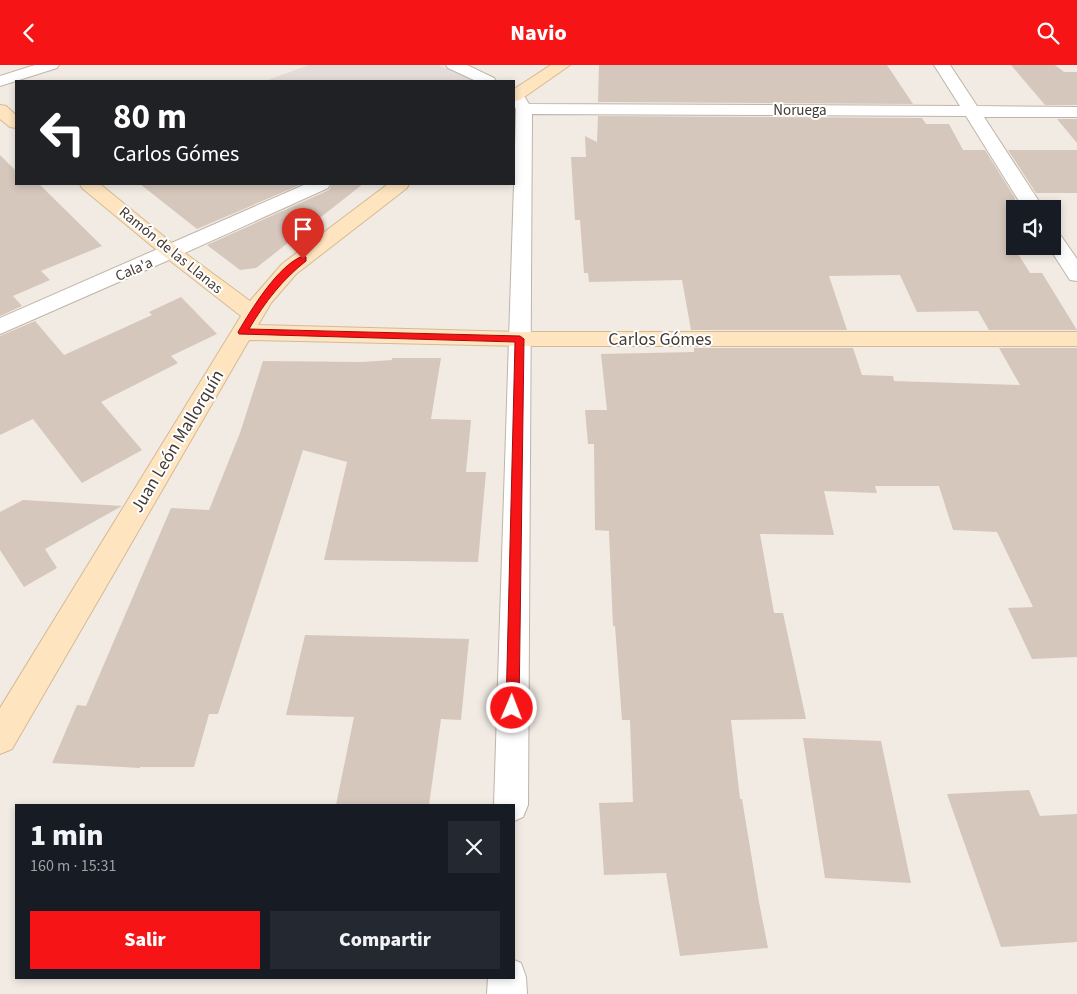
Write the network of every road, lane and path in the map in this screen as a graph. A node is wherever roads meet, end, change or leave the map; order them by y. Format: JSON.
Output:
{"nodes":[{"id":1,"x":51,"y":65,"type":"edge"},
{"id":2,"x":454,"y":65,"type":"edge"},
{"id":3,"x":562,"y":65,"type":"edge"},
{"id":4,"x":942,"y":65,"type":"edge"},
{"id":5,"x":486,"y":80,"type":"edge"},
{"id":6,"x":0,"y":81,"type":"edge"},
{"id":7,"x":516,"y":98,"type":"edge"},
{"id":8,"x":0,"y":110,"type":"edge"},
{"id":9,"x":972,"y":111,"type":"junction"},
{"id":10,"x":1077,"y":112,"type":"edge"},
{"id":11,"x":15,"y":122,"type":"edge"},
{"id":12,"x":90,"y":185,"type":"edge"},
{"id":13,"x":319,"y":185,"type":"edge"},
{"id":14,"x":399,"y":185,"type":"edge"},
{"id":15,"x":1028,"y":200,"type":"edge"},
{"id":16,"x":1061,"y":251,"type":"edge"},
{"id":17,"x":172,"y":252,"type":"junction"},
{"id":18,"x":1077,"y":275,"type":"edge"},
{"id":19,"x":248,"y":323,"type":"junction"},
{"id":20,"x":0,"y":327,"type":"edge"},
{"id":21,"x":520,"y":339,"type":"junction"},
{"id":22,"x":1077,"y":339,"type":"edge"},
{"id":23,"x":0,"y":739,"type":"edge"},
{"id":24,"x":511,"y":804,"type":"edge"},
{"id":25,"x":507,"y":979,"type":"edge"},
{"id":26,"x":507,"y":994,"type":"edge"}],
"edges":[{"from":1,"to":6,"type":"street"},
{"from":2,"to":5,"type":"street"},
{"from":3,"to":7,"type":"street"},
{"from":4,"to":9,"type":"street"},
{"from":7,"to":9,"type":"street","name":"Noruega"},
{"from":7,"to":21,"type":"street"},
{"from":8,"to":11,"type":"street"},
{"from":9,"to":10,"type":"street","name":"Noruega"},
{"from":9,"to":15,"type":"street"},
{"from":12,"to":17,"type":"street","name":"Ramón de las Llanas"},
{"from":13,"to":17,"type":"street","name":"Cala'a"},
{"from":14,"to":19,"type":"street","name":"Juan León Mallorquín"},
{"from":16,"to":18,"type":"street"},
{"from":17,"to":19,"type":"street","name":"Ramón de las Llanas"},
{"from":17,"to":20,"type":"street","name":"Cala'a"},
{"from":19,"to":21,"type":"street","name":"Carlos Gómes"},
{"from":19,"to":23,"type":"street","name":"Juan León Mallorquín"},
{"from":21,"to":22,"type":"street","name":"Carlos Gómes"},
{"from":21,"to":24,"type":"street"},
{"from":25,"to":26,"type":"street"}]}
